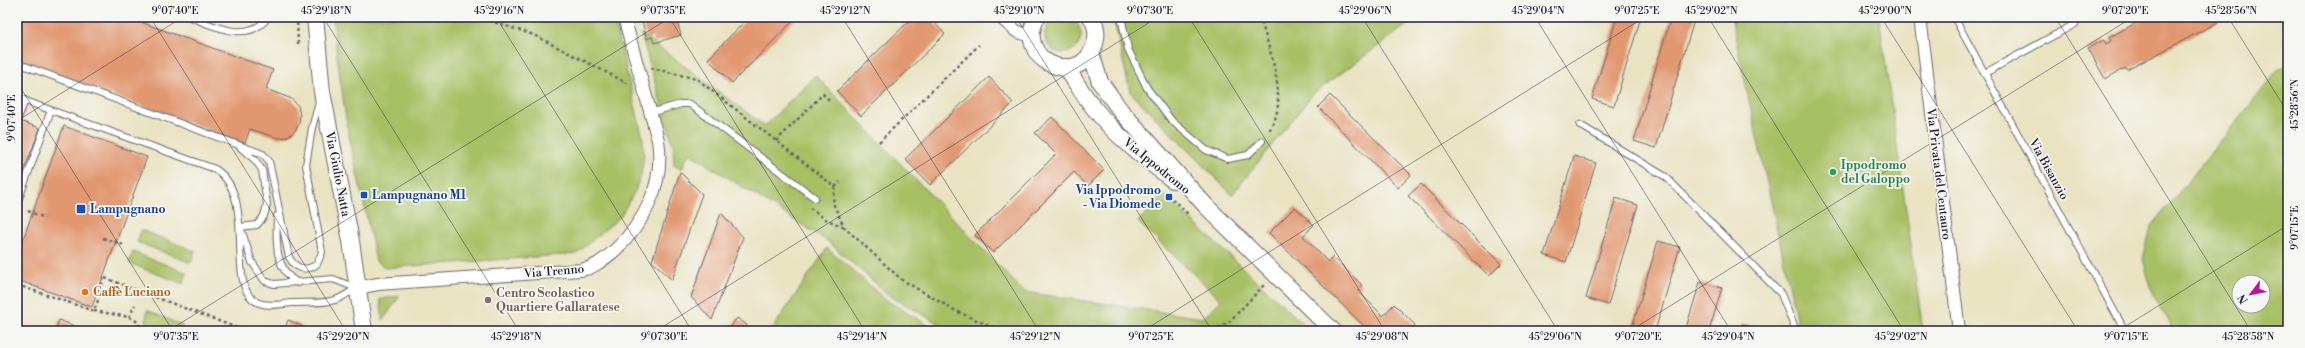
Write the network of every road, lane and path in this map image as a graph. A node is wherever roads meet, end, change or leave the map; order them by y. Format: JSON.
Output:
{"nodes":[{"id":1,"x":190,"y":17,"type":"edge"},
{"id":2,"x":268,"y":17,"type":"edge"},
{"id":3,"x":297,"y":17,"type":"edge"},
{"id":4,"x":315,"y":17,"type":"edge"},
{"id":5,"x":478,"y":17,"type":"edge"},
{"id":6,"x":624,"y":17,"type":"edge"},
{"id":7,"x":1000,"y":17,"type":"edge"},
{"id":8,"x":1037,"y":17,"type":"edge"},
{"id":9,"x":1091,"y":17,"type":"edge"},
{"id":10,"x":1121,"y":17,"type":"edge"},
{"id":11,"x":1260,"y":17,"type":"edge"},
{"id":12,"x":1920,"y":17,"type":"edge"},
{"id":13,"x":1954,"y":17,"type":"edge"},
{"id":14,"x":2075,"y":24,"type":"dead end"},
{"id":15,"x":1032,"y":37,"type":"junction"},
{"id":16,"x":298,"y":44,"type":"dead end"},
{"id":17,"x":979,"y":45,"type":"dead end"},
{"id":18,"x":1091,"y":53,"type":"junction"},
{"id":19,"x":17,"y":63,"type":"edge"},
{"id":20,"x":1066,"y":67,"type":"junction"},
{"id":21,"x":1985,"y":73,"type":"junction"},
{"id":22,"x":322,"y":92,"type":"junction"},
{"id":23,"x":645,"y":92,"type":"junction"},
{"id":24,"x":17,"y":98,"type":"edge"},
{"id":25,"x":24,"y":100,"type":"junction"},
{"id":26,"x":830,"y":101,"type":"dead end"},
{"id":27,"x":52,"y":110,"type":"junction"},
{"id":28,"x":650,"y":113,"type":"junction"},
{"id":29,"x":17,"y":121,"type":"edge"},
{"id":30,"x":1580,"y":125,"type":"dead end"},
{"id":31,"x":776,"y":141,"type":"dead end"},
{"id":32,"x":1262,"y":141,"type":"joint"},
{"id":33,"x":879,"y":142,"type":"dead end"},
{"id":34,"x":237,"y":146,"type":"junction"},
{"id":35,"x":840,"y":182,"type":"dead end"},
{"id":36,"x":835,"y":187,"type":"dead end"},
{"id":37,"x":1165,"y":192,"type":"dead end"},
{"id":38,"x":815,"y":198,"type":"dead end"},
{"id":39,"x":17,"y":204,"type":"edge"},
{"id":40,"x":1206,"y":206,"type":"junction"},
{"id":41,"x":278,"y":209,"type":"junction"},
{"id":42,"x":28,"y":211,"type":"dead end"},
{"id":43,"x":1188,"y":214,"type":"dead end"},
{"id":44,"x":45,"y":218,"type":"dead end"},
{"id":45,"x":240,"y":227,"type":"junction"},
{"id":46,"x":103,"y":238,"type":"dead end"},
{"id":47,"x":124,"y":244,"type":"dead end"},
{"id":48,"x":21,"y":247,"type":"dead end"},
{"id":49,"x":17,"y":251,"type":"edge"},
{"id":50,"x":298,"y":283,"type":"junction"},
{"id":51,"x":1264,"y":284,"type":"dead end"},
{"id":52,"x":17,"y":286,"type":"edge"},
{"id":53,"x":357,"y":288,"type":"junction"},
{"id":54,"x":134,"y":305,"type":"dead end"},
{"id":55,"x":94,"y":311,"type":"junction"},
{"id":56,"x":129,"y":317,"type":"junction"},
{"id":57,"x":141,"y":331,"type":"edge"},
{"id":58,"x":245,"y":331,"type":"edge"},
{"id":59,"x":364,"y":331,"type":"edge"},
{"id":60,"x":1213,"y":331,"type":"edge"},
{"id":61,"x":1333,"y":331,"type":"edge"},
{"id":62,"x":1796,"y":331,"type":"edge"},
{"id":63,"x":1959,"y":331,"type":"edge"},
{"id":64,"x":2125,"y":331,"type":"edge"}],
"edges":[{"from":1,"to":2,"type":"lane"},
{"from":3,"to":16,"type":"path"},
{"from":4,"to":22,"type":"street","name":"Via Giulio Natta"},
{"from":5,"to":23,"type":"path"},
{"from":6,"to":23,"type":"street","name":"Via Trenno"},
{"from":7,"to":15,"type":"street"},
{"from":8,"to":15,"type":"street"},
{"from":9,"to":18,"type":"street"},
{"from":10,"to":32,"type":"lane"},
{"from":11,"to":32,"type":"path"},
{"from":12,"to":63,"type":"street","name":"Via Privata del Centauro"},
{"from":13,"to":21,"type":"lane","name":"Via Bisanzio"},
{"from":14,"to":21,"type":"lane"},
{"from":15,"to":20,"type":"street"},
{"from":17,"to":33,"type":"path"},
{"from":18,"to":20,"type":"street"},
{"from":18,"to":40,"type":"street","name":"Via Ippodromo"},
{"from":19,"to":34,"type":"lane"},
{"from":20,"to":40,"type":"street","name":"Via Ippodromo"},
{"from":21,"to":64,"type":"lane","name":"Via Bisanzio"},
{"from":22,"to":41,"type":"lane"},
{"from":22,"to":53,"type":"street","name":"Via Giulio Natta"},
{"from":23,"to":28,"type":"street","name":"Via Trenno"},
{"from":24,"to":25,"type":"lane"},
{"from":25,"to":27,"type":"lane"},
{"from":25,"to":29,"type":"lane"},
{"from":26,"to":31,"type":"path"},
{"from":27,"to":39,"type":"lane"},
{"from":27,"to":45,"type":"lane"},
{"from":28,"to":38,"type":"lane"},
{"from":28,"to":53,"type":"street","name":"Via Trenno"},
{"from":30,"to":62,"type":"lane"},
{"from":34,"to":41,"type":"lane"},
{"from":34,"to":45,"type":"lane"},
{"from":35,"to":36,"type":"path"},
{"from":37,"to":43,"type":"path"},
{"from":40,"to":61,"type":"street","name":"Via Ippodromo"},
{"from":41,"to":50,"type":"lane"},
{"from":42,"to":44,"type":"path"},
{"from":45,"to":50,"type":"lane"},
{"from":45,"to":53,"type":"lane"},
{"from":46,"to":47,"type":"path"},
{"from":48,"to":49,"type":"path"},
{"from":50,"to":53,"type":"lane"},
{"from":51,"to":60,"type":"path"},
{"from":52,"to":55,"type":"path"},
{"from":53,"to":59,"type":"street","name":"Via Giulio Natta"},
{"from":54,"to":56,"type":"path"},
{"from":55,"to":56,"type":"path"},
{"from":55,"to":58,"type":"path"},
{"from":56,"to":57,"type":"path"}]}
